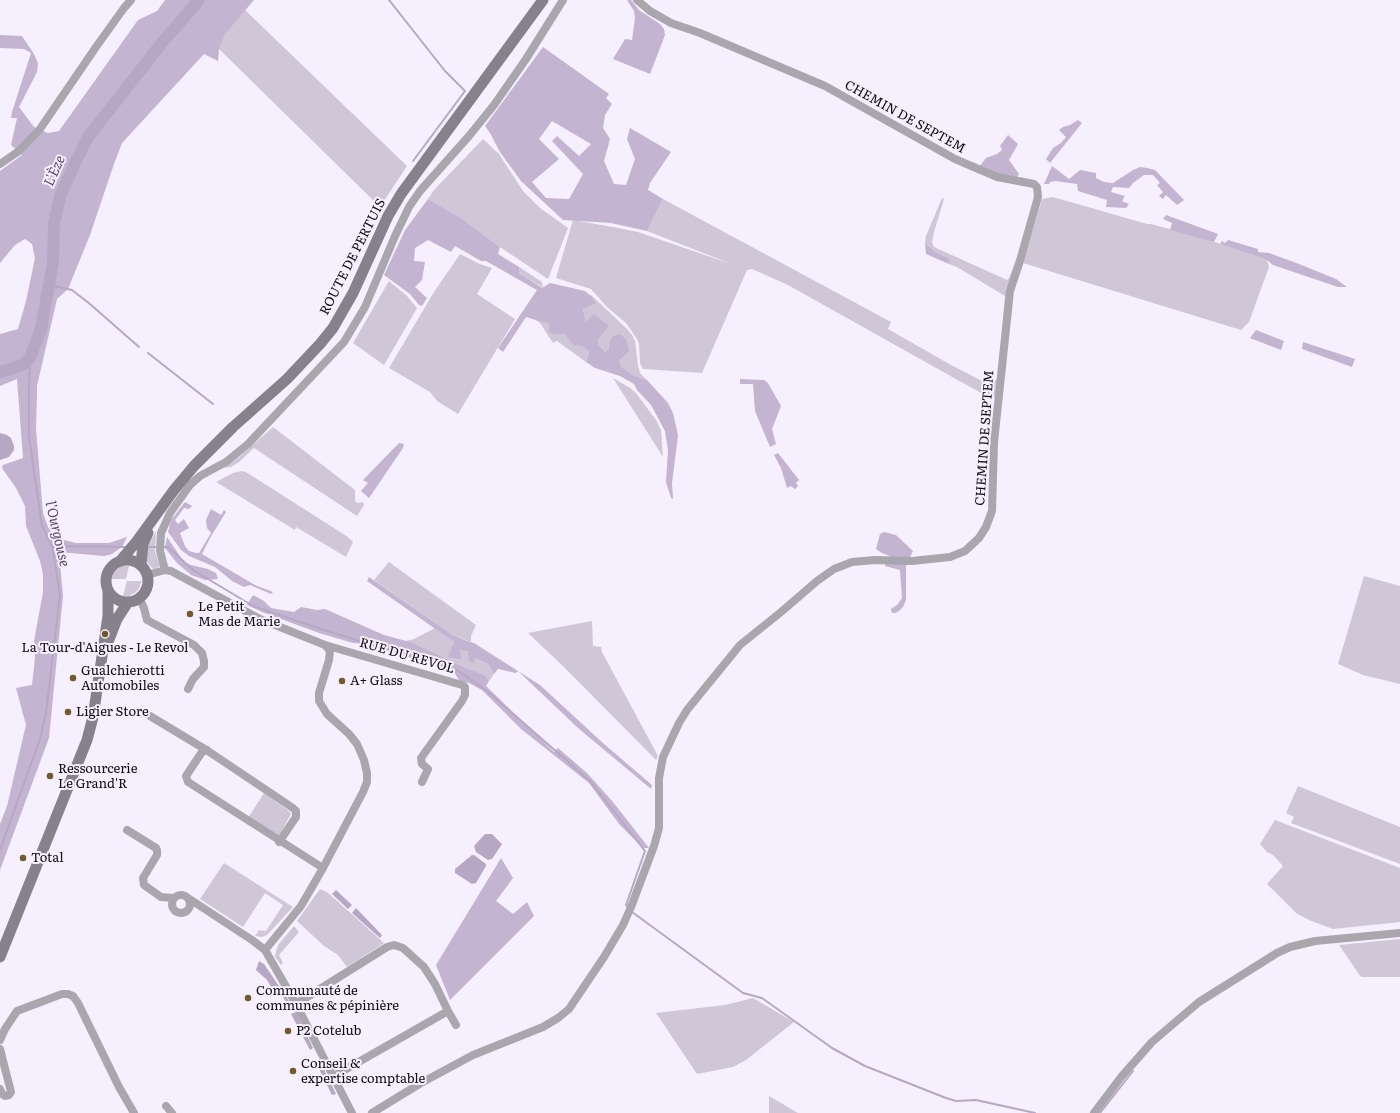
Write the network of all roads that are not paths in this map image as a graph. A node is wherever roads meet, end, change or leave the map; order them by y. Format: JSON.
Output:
{"nodes":[{"id":1,"x":132,"y":0,"type":"edge"},
{"id":2,"x":543,"y":0,"type":"edge"},
{"id":3,"x":551,"y":0,"type":"edge"},
{"id":4,"x":563,"y":0,"type":"edge"},
{"id":5,"x":637,"y":0,"type":"edge"},
{"id":6,"x":496,"y":66,"type":"junction"},
{"id":7,"x":0,"y":164,"type":"edge"},
{"id":8,"x":155,"y":518,"type":"junction"},
{"id":9,"x":121,"y":560,"type":"junction"},
{"id":10,"x":141,"y":565,"type":"junction"},
{"id":11,"x":165,"y":570,"type":"junction"},
{"id":12,"x":147,"y":575,"type":"junction"},
{"id":13,"x":108,"y":592,"type":"junction"},
{"id":14,"x":133,"y":600,"type":"junction"},
{"id":15,"x":326,"y":645,"type":"junction"},
{"id":16,"x":101,"y":660,"type":"junction"},
{"id":17,"x":188,"y":689,"type":"dead end"},
{"id":18,"x":150,"y":716,"type":"dead end"},
{"id":19,"x":206,"y":750,"type":"junction"},
{"id":20,"x":422,"y":782,"type":"dead end"},
{"id":21,"x":127,"y":830,"type":"dead end"},
{"id":22,"x":279,"y":842,"type":"junction"},
{"id":23,"x":323,"y":868,"type":"junction"},
{"id":24,"x":174,"y":898,"type":"junction"},
{"id":25,"x":188,"y":898,"type":"junction"},
{"id":26,"x":1400,"y":934,"type":"edge"},
{"id":27,"x":265,"y":950,"type":"junction"},
{"id":28,"x":0,"y":957,"type":"edge"},
{"id":29,"x":296,"y":1004,"type":"junction"},
{"id":30,"x":448,"y":1011,"type":"junction"},
{"id":31,"x":456,"y":1025,"type":"dead end"},
{"id":32,"x":0,"y":1040,"type":"edge"},
{"id":33,"x":0,"y":1049,"type":"edge"},
{"id":34,"x":334,"y":1076,"type":"junction"},
{"id":35,"x":0,"y":1089,"type":"edge"},
{"id":36,"x":166,"y":1106,"type":"dead end"},
{"id":37,"x":134,"y":1113,"type":"edge"},
{"id":38,"x":172,"y":1113,"type":"edge"},
{"id":39,"x":352,"y":1113,"type":"edge"},
{"id":40,"x":372,"y":1113,"type":"edge"},
{"id":41,"x":1094,"y":1113,"type":"edge"}],
"edges":[{"from":1,"to":7,"type":"street"},
{"from":2,"to":6,"type":"main road","name":"ROUTE DE PERTUIS"},
{"from":3,"to":6,"type":"main road","name":"ROUTE DE PERTUIS"},
{"from":4,"to":11,"type":"street"},
{"from":5,"to":40,"type":"street","name":"CHEMIN DE SEPTEM"},
{"from":6,"to":8,"type":"main road","name":"ROUTE DE PERTUIS"},
{"from":8,"to":9,"type":"main road","name":"ROUTE DE PERTUIS"},
{"from":8,"to":10,"type":"main road","name":"ROUTE DE PERTUIS"},
{"from":9,"to":10,"type":"main road"},
{"from":9,"to":13,"type":"main road"},
{"from":10,"to":12,"type":"main road"},
{"from":11,"to":12,"type":"street"},
{"from":11,"to":15,"type":"street"},
{"from":12,"to":14,"type":"main road"},
{"from":13,"to":14,"type":"main road"},
{"from":13,"to":16,"type":"main road"},
{"from":14,"to":16,"type":"main road"},
{"from":14,"to":17,"type":"street"},
{"from":15,"to":20,"type":"street","name":"RUE DU REVOL"},
{"from":15,"to":23,"type":"street"},
{"from":16,"to":28,"type":"main road"},
{"from":18,"to":19,"type":"street"},
{"from":19,"to":22,"type":"street"},
{"from":19,"to":22,"type":"street"},
{"from":21,"to":24,"type":"street"},
{"from":22,"to":23,"type":"street"},
{"from":23,"to":27,"type":"street"},
{"from":24,"to":25,"type":"street"},
{"from":24,"to":25,"type":"street"},
{"from":25,"to":27,"type":"street"},
{"from":26,"to":41,"type":"street"},
{"from":27,"to":29,"type":"street"},
{"from":29,"to":30,"type":"street"},
{"from":29,"to":34,"type":"street"},
{"from":30,"to":31,"type":"street"},
{"from":30,"to":34,"type":"street"},
{"from":32,"to":37,"type":"street"},
{"from":33,"to":35,"type":"street"},
{"from":34,"to":39,"type":"street"},
{"from":36,"to":38,"type":"street"}]}
